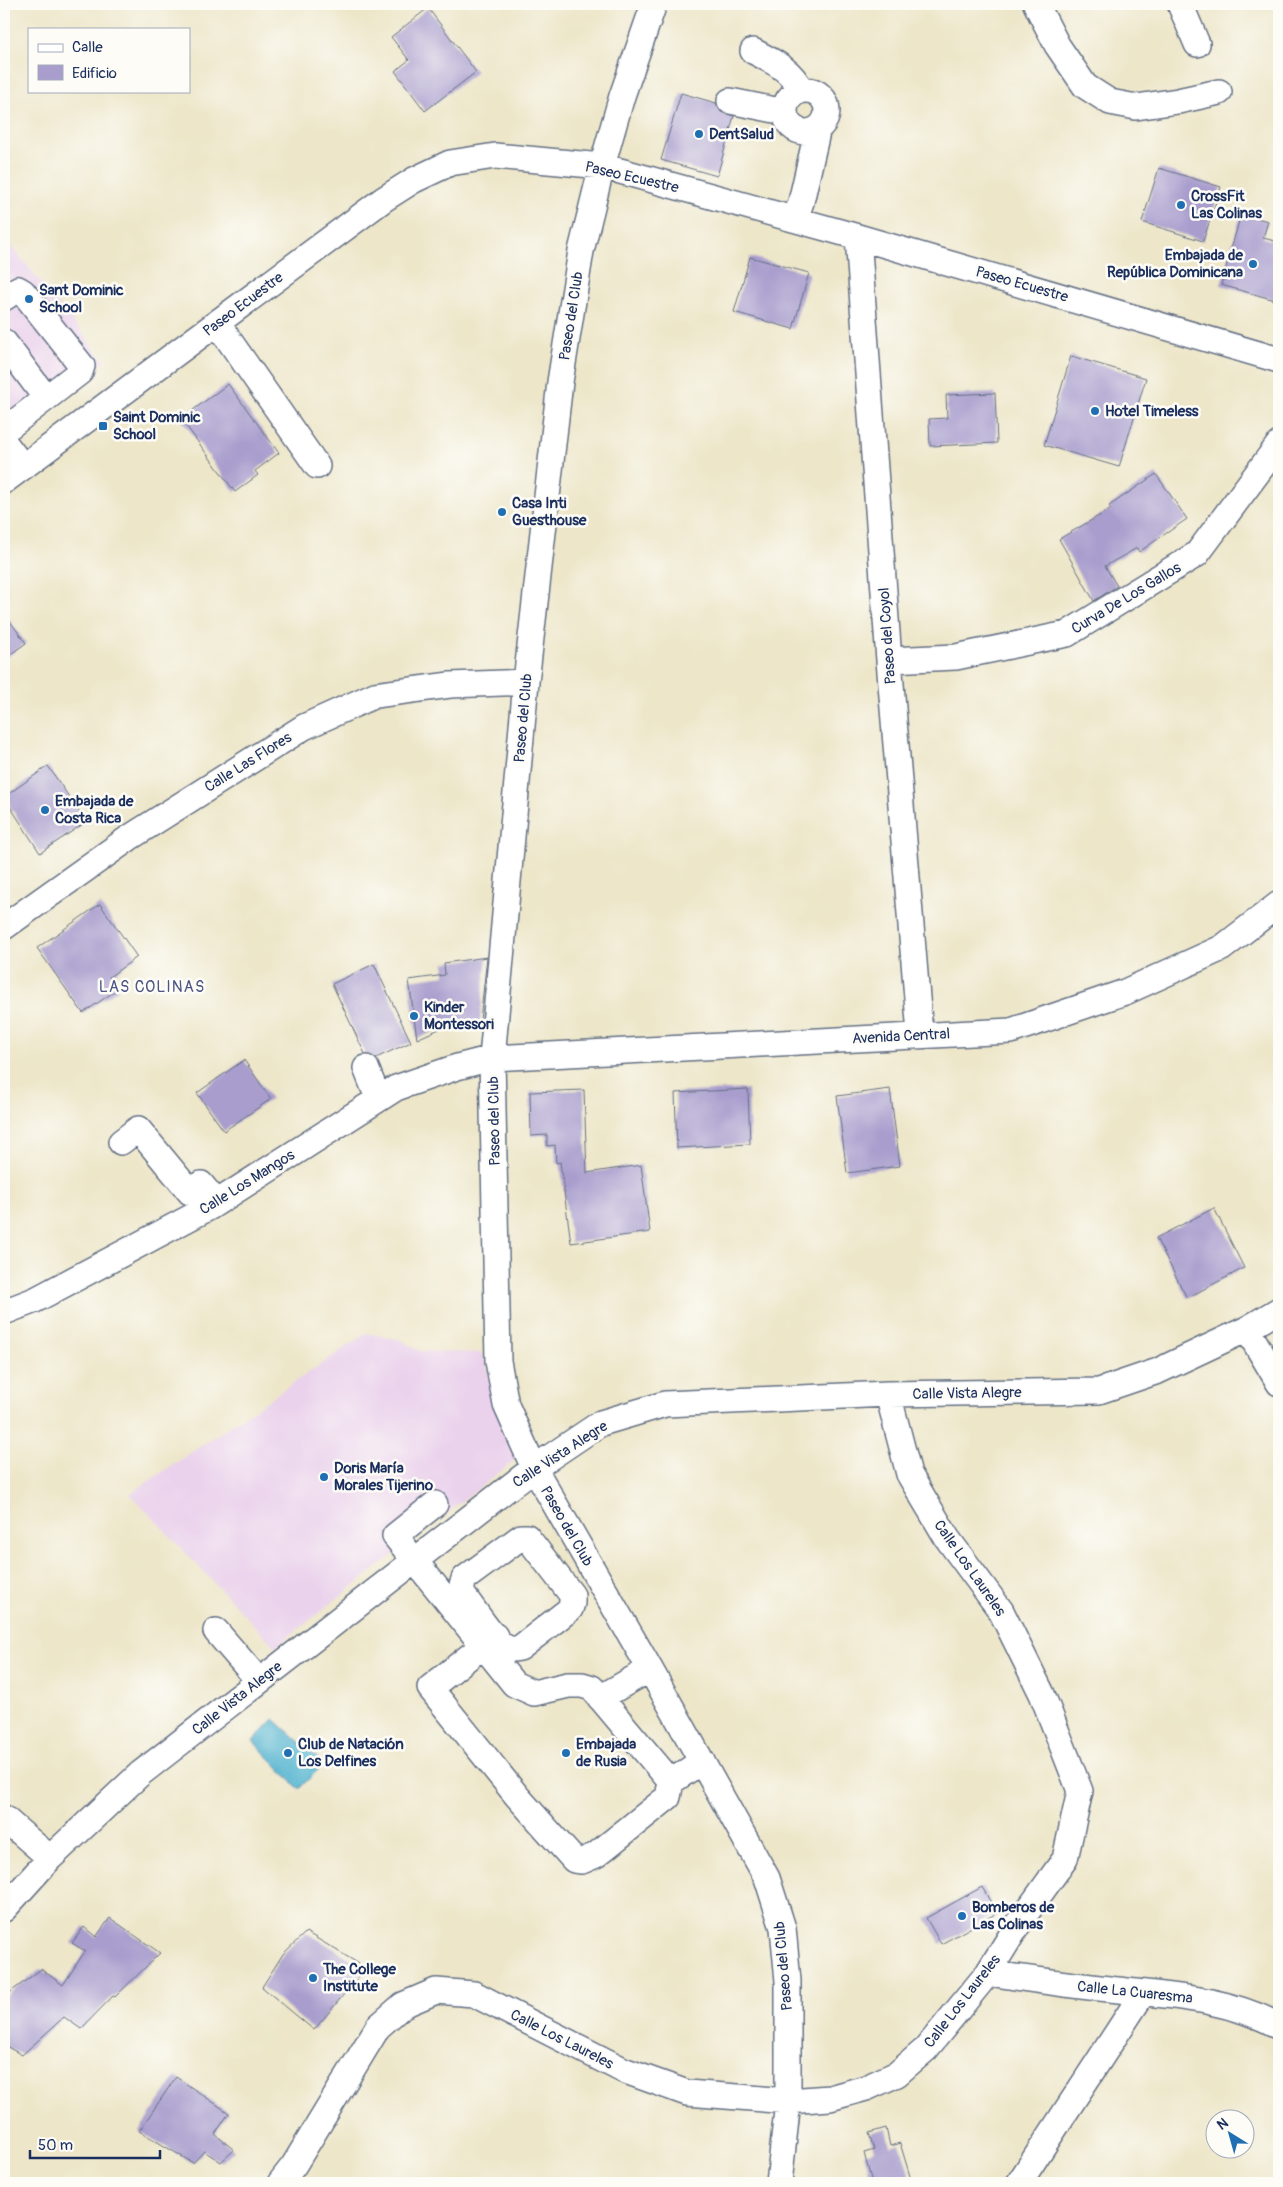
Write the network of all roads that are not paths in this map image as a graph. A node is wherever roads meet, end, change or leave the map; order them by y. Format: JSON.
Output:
{"nodes":[{"id":1,"x":1036,"y":4,"type":"edge"},
{"id":2,"x":1180,"y":4,"type":"edge"},
{"id":3,"x":650,"y":5,"type":"edge"},
{"id":4,"x":1197,"y":44,"type":"dead end"},
{"id":5,"x":753,"y":51,"type":"dead end"},
{"id":6,"x":800,"y":90,"type":"junction"},
{"id":7,"x":1218,"y":92,"type":"dead end"},
{"id":8,"x":730,"y":101,"type":"dead end"},
{"id":9,"x":785,"y":112,"type":"junction"},
{"id":10,"x":818,"y":128,"type":"junction"},
{"id":11,"x":602,"y":166,"type":"junction"},
{"id":12,"x":795,"y":219,"type":"junction"},
{"id":13,"x":858,"y":236,"type":"junction"},
{"id":14,"x":4,"y":298,"type":"edge"},
{"id":15,"x":217,"y":323,"type":"junction"},
{"id":16,"x":4,"y":342,"type":"edge"},
{"id":17,"x":1279,"y":360,"type":"edge"},
{"id":18,"x":46,"y":398,"type":"junction"},
{"id":19,"x":6,"y":429,"type":"edge"},
{"id":20,"x":1279,"y":444,"type":"edge"},
{"id":21,"x":30,"y":462,"type":"junction"},
{"id":22,"x":317,"y":466,"type":"dead end"},
{"id":23,"x":4,"y":482,"type":"edge"},
{"id":24,"x":889,"y":660,"type":"junction"},
{"id":25,"x":526,"y":682,"type":"junction"},
{"id":26,"x":1279,"y":904,"type":"edge"},
{"id":27,"x":4,"y":927,"type":"edge"},
{"id":28,"x":920,"y":1034,"type":"junction"},
{"id":29,"x":492,"y":1058,"type":"junction"},
{"id":30,"x":366,"y":1068,"type":"dead end"},
{"id":31,"x":378,"y":1098,"type":"junction"},
{"id":32,"x":121,"y":1142,"type":"dead end"},
{"id":33,"x":216,"y":1202,"type":"junction"},
{"id":34,"x":1279,"y":1310,"type":"edge"},
{"id":35,"x":4,"y":1312,"type":"edge"},
{"id":36,"x":1247,"y":1329,"type":"junction"},
{"id":37,"x":1279,"y":1383,"type":"edge"},
{"id":38,"x":888,"y":1394,"type":"junction"},
{"id":39,"x":534,"y":1468,"type":"junction"},
{"id":40,"x":435,"y":1504,"type":"dead end"},
{"id":41,"x":414,"y":1560,"type":"junction"},
{"id":42,"x":216,"y":1631,"type":"dead end"},
{"id":43,"x":489,"y":1640,"type":"junction"},
{"id":44,"x":650,"y":1669,"type":"junction"},
{"id":45,"x":259,"y":1681,"type":"junction"},
{"id":46,"x":600,"y":1698,"type":"junction"},
{"id":47,"x":702,"y":1761,"type":"junction"},
{"id":48,"x":671,"y":1782,"type":"junction"},
{"id":49,"x":4,"y":1818,"type":"edge"},
{"id":50,"x":50,"y":1858,"type":"junction"},
{"id":51,"x":4,"y":1909,"type":"edge"},
{"id":52,"x":988,"y":1973,"type":"junction"},
{"id":53,"x":1143,"y":1993,"type":"junction"},
{"id":54,"x":1279,"y":2026,"type":"edge"},
{"id":55,"x":788,"y":2101,"type":"junction"},
{"id":56,"x":280,"y":2183,"type":"edge"},
{"id":57,"x":778,"y":2183,"type":"edge"},
{"id":58,"x":1019,"y":2183,"type":"edge"}],
"edges":[{"from":1,"to":7,"type":"street"},
{"from":2,"to":4,"type":"street"},
{"from":3,"to":11,"type":"street","name":"Paseo del Club"},
{"from":5,"to":6,"type":"street"},
{"from":6,"to":9,"type":"street"},
{"from":6,"to":10,"type":"street"},
{"from":8,"to":9,"type":"street"},
{"from":9,"to":10,"type":"street"},
{"from":10,"to":12,"type":"street"},
{"from":11,"to":12,"type":"street","name":"Paseo Ecuestre"},
{"from":11,"to":15,"type":"street","name":"Paseo Ecuestre"},
{"from":11,"to":25,"type":"street","name":"Paseo del Club"},
{"from":12,"to":13,"type":"street","name":"Paseo Ecuestre"},
{"from":13,"to":17,"type":"street","name":"Paseo Ecuestre"},
{"from":13,"to":24,"type":"street","name":"Paseo del Coyol"},
{"from":14,"to":18,"type":"street"},
{"from":15,"to":21,"type":"street","name":"Paseo Ecuestre"},
{"from":15,"to":22,"type":"street"},
{"from":16,"to":18,"type":"street"},
{"from":18,"to":19,"type":"street"},
{"from":19,"to":21,"type":"street"},
{"from":20,"to":24,"type":"street","name":"Curva De Los Gallos"},
{"from":21,"to":23,"type":"street","name":"Paseo Ecuestre"},
{"from":24,"to":28,"type":"street","name":"Paseo del Coyol"},
{"from":25,"to":27,"type":"street","name":"Calle Las Flores"},
{"from":25,"to":29,"type":"street","name":"Paseo del Club"},
{"from":26,"to":28,"type":"street","name":"Avenida Central"},
{"from":28,"to":29,"type":"street","name":"Avenida Central"},
{"from":29,"to":31,"type":"street","name":"Calle Los Mangos"},
{"from":29,"to":39,"type":"street","name":"Paseo del Club"},
{"from":30,"to":31,"type":"street"},
{"from":31,"to":33,"type":"street","name":"Calle Los Mangos"},
{"from":32,"to":33,"type":"street"},
{"from":33,"to":35,"type":"street","name":"Calle Los Mangos"},
{"from":34,"to":36,"type":"street","name":"Calle Vista Alegre"},
{"from":36,"to":37,"type":"street"},
{"from":36,"to":38,"type":"street","name":"Calle Vista Alegre"},
{"from":38,"to":39,"type":"street","name":"Calle Vista Alegre"},
{"from":38,"to":52,"type":"street","name":"Calle Los Laureles"},
{"from":39,"to":41,"type":"street","name":"Calle Vista Alegre"},
{"from":39,"to":44,"type":"street","name":"Paseo del Club"},
{"from":40,"to":41,"type":"street"},
{"from":41,"to":43,"type":"street"},
{"from":41,"to":45,"type":"street","name":"Calle Vista Alegre"},
{"from":42,"to":45,"type":"street"},
{"from":43,"to":43,"type":"street"},
{"from":43,"to":46,"type":"street"},
{"from":43,"to":48,"type":"street"},
{"from":44,"to":46,"type":"street"},
{"from":44,"to":47,"type":"street","name":"Paseo del Club"},
{"from":45,"to":50,"type":"street","name":"Calle Vista Alegre"},
{"from":46,"to":48,"type":"street"},
{"from":47,"to":48,"type":"street"},
{"from":47,"to":55,"type":"street","name":"Paseo del Club"},
{"from":49,"to":50,"type":"street"},
{"from":50,"to":51,"type":"street","name":"Calle Vista Alegre"},
{"from":52,"to":53,"type":"street","name":"Calle La Cuaresma"},
{"from":52,"to":55,"type":"street","name":"Calle Los Laureles"},
{"from":53,"to":54,"type":"street","name":"Calle La Cuaresma"},
{"from":53,"to":58,"type":"street"},
{"from":55,"to":56,"type":"street","name":"Calle Los Laureles"},
{"from":55,"to":57,"type":"street","name":"Paseo del Club"}]}
